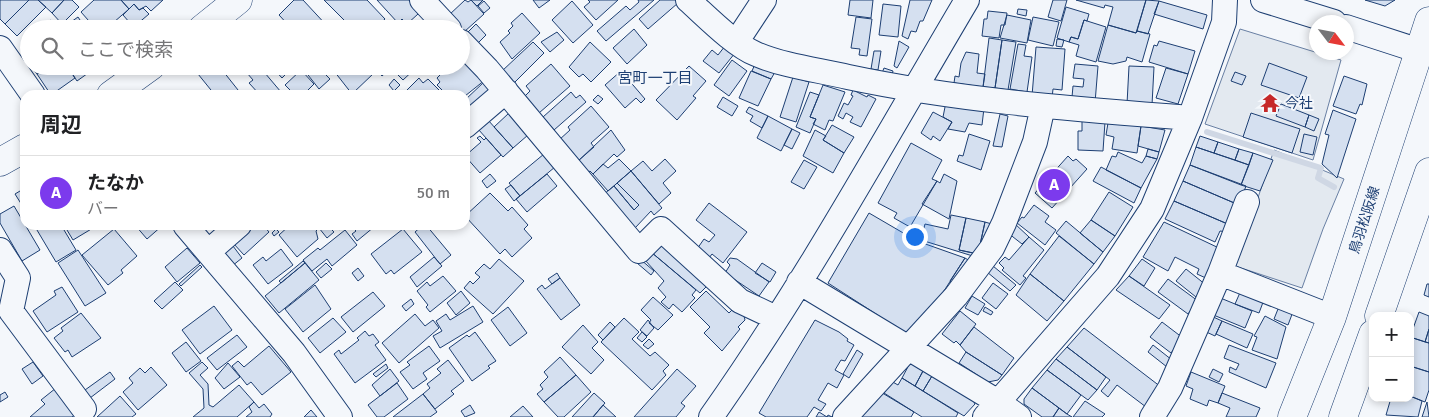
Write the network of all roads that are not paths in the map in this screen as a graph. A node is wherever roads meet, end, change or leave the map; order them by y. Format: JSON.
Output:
{"nodes":[{"id":1,"x":238,"y":0,"type":"edge"},
{"id":2,"x":422,"y":0,"type":"edge"},
{"id":3,"x":688,"y":0,"type":"edge"},
{"id":4,"x":764,"y":0,"type":"edge"},
{"id":5,"x":967,"y":0,"type":"edge"},
{"id":6,"x":1225,"y":0,"type":"edge"},
{"id":7,"x":1264,"y":0,"type":"edge"},
{"id":8,"x":1312,"y":15,"type":"edge"},
{"id":9,"x":213,"y":20,"type":"edge"},
{"id":10,"x":441,"y":20,"type":"edge"},
{"id":11,"x":1429,"y":21,"type":"edge"},
{"id":12,"x":1354,"y":30,"type":"edge"},
{"id":13,"x":737,"y":41,"type":"junction"},
{"id":14,"x":0,"y":48,"type":"edge"},
{"id":15,"x":470,"y":52,"type":"edge"},
{"id":16,"x":1424,"y":52,"type":"edge"},
{"id":17,"x":138,"y":75,"type":"edge"},
{"id":18,"x":29,"y":90,"type":"edge"},
{"id":19,"x":117,"y":90,"type":"edge"},
{"id":20,"x":913,"y":90,"type":"junction"},
{"id":21,"x":506,"y":92,"type":"junction"},
{"id":22,"x":1043,"y":106,"type":"junction"},
{"id":23,"x":1190,"y":118,"type":"junction"},
{"id":24,"x":470,"y":122,"type":"edge"},
{"id":25,"x":20,"y":151,"type":"edge"},
{"id":26,"x":0,"y":162,"type":"edge"},
{"id":27,"x":1429,"y":172,"type":"edge"},
{"id":28,"x":1247,"y":202,"type":"dead end"},
{"id":29,"x":1424,"y":207,"type":"edge"},
{"id":30,"x":189,"y":230,"type":"edge"},
{"id":31,"x":233,"y":230,"type":"edge"},
{"id":32,"x":0,"y":250,"type":"edge"},
{"id":33,"x":208,"y":252,"type":"junction"},
{"id":34,"x":1220,"y":273,"type":"junction"},
{"id":35,"x":799,"y":282,"type":"junction"},
{"id":36,"x":1381,"y":312,"type":"edge"},
{"id":37,"x":1332,"y":317,"type":"junction"},
{"id":38,"x":776,"y":318,"type":"junction"},
{"id":39,"x":1369,"y":345,"type":"edge"},
{"id":40,"x":907,"y":347,"type":"junction"},
{"id":41,"x":991,"y":409,"type":"edge"},
{"id":42,"x":84,"y":410,"type":"dead end"},
{"id":43,"x":340,"y":417,"type":"edge"},
{"id":44,"x":711,"y":417,"type":"edge"},
{"id":45,"x":845,"y":417,"type":"edge"},
{"id":46,"x":1019,"y":417,"type":"edge"},
{"id":47,"x":1152,"y":417,"type":"edge"},
{"id":48,"x":1292,"y":417,"type":"edge"},
{"id":49,"x":1343,"y":417,"type":"edge"}],
"edges":[{"from":1,"to":9,"type":"main road"},
{"from":2,"to":10,"type":"street"},
{"from":3,"to":13,"type":"street"},
{"from":4,"to":13,"type":"street"},
{"from":5,"to":20,"type":"street"},
{"from":6,"to":23,"type":"street"},
{"from":7,"to":8,"type":"street"},
{"from":11,"to":16,"type":"main road","name":"鳥羽松阪線"},
{"from":12,"to":16,"type":"street"},
{"from":13,"to":20,"type":"street"},
{"from":14,"to":18,"type":"street"},
{"from":15,"to":21,"type":"street"},
{"from":16,"to":37,"type":"main road","name":"鳥羽松阪線"},
{"from":17,"to":19,"type":"main road"},
{"from":20,"to":22,"type":"street"},
{"from":20,"to":35,"type":"street"},
{"from":21,"to":24,"type":"street"},
{"from":21,"to":38,"type":"street"},
{"from":22,"to":23,"type":"street"},
{"from":22,"to":40,"type":"street"},
{"from":23,"to":41,"type":"street"},
{"from":25,"to":26,"type":"main road"},
{"from":27,"to":29,"type":"main road"},
{"from":28,"to":34,"type":"street"},
{"from":29,"to":36,"type":"main road"},
{"from":30,"to":33,"type":"street"},
{"from":31,"to":33,"type":"street"},
{"from":32,"to":42,"type":"street"},
{"from":33,"to":43,"type":"street"},
{"from":34,"to":37,"type":"street"},
{"from":34,"to":47,"type":"street"},
{"from":35,"to":38,"type":"street"},
{"from":35,"to":40,"type":"street"},
{"from":37,"to":48,"type":"main road","name":"鳥羽松阪線"},
{"from":38,"to":44,"type":"street"},
{"from":39,"to":49,"type":"main road"},
{"from":40,"to":41,"type":"street"},
{"from":40,"to":45,"type":"street"},
{"from":41,"to":46,"type":"street"}]}
